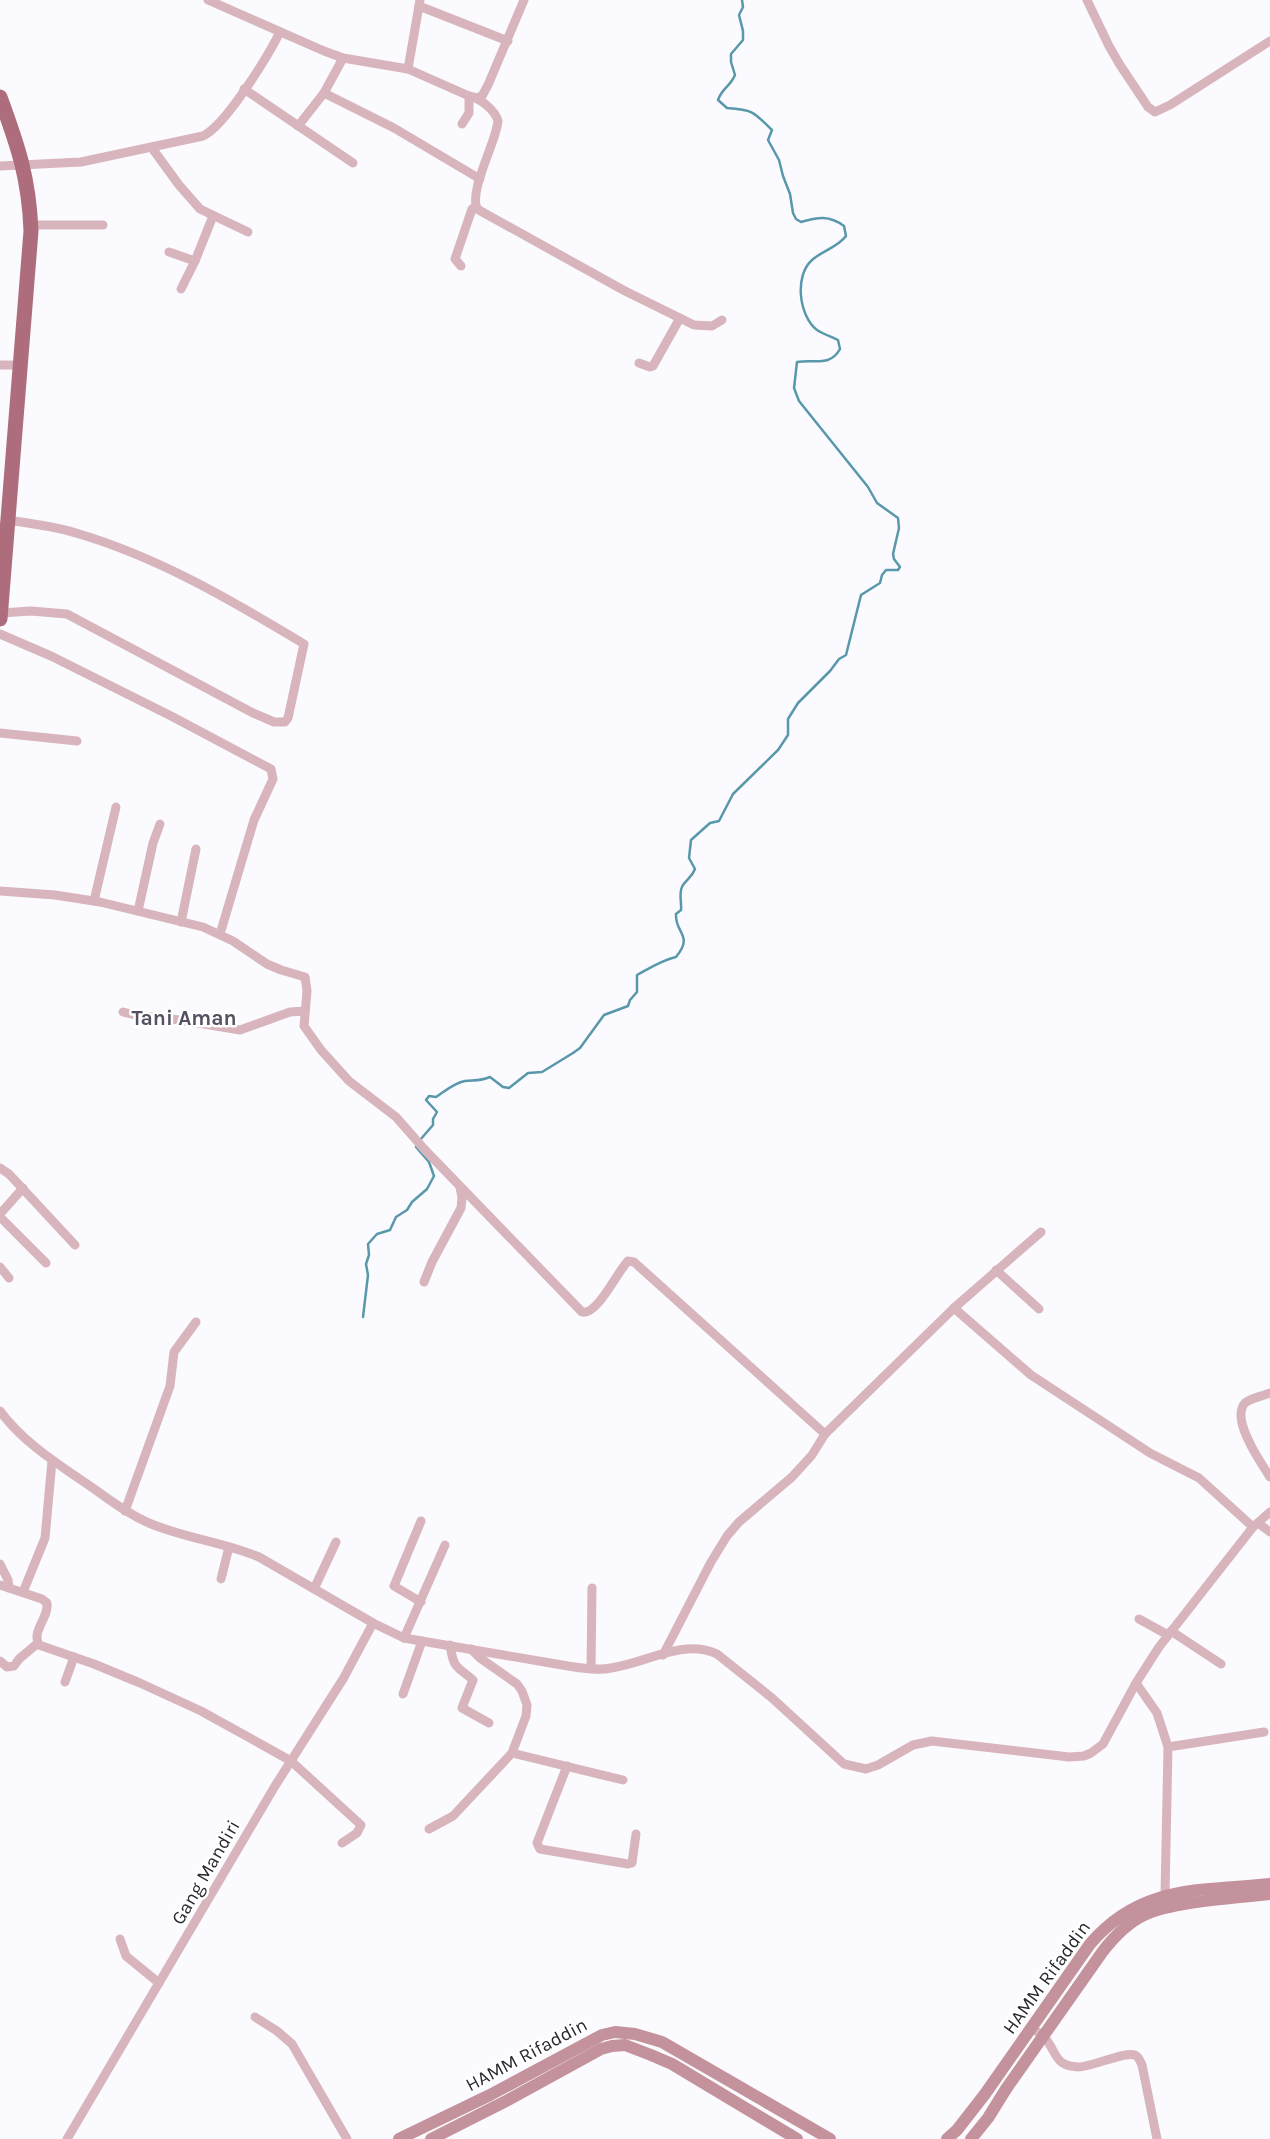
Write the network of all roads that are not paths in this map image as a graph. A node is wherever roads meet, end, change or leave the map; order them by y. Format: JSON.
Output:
{"nodes":[{"id":1,"x":208,"y":0,"type":"edge"},
{"id":2,"x":524,"y":0,"type":"edge"},
{"id":3,"x":1087,"y":0,"type":"edge"},
{"id":4,"x":419,"y":3,"type":"edge"},
{"id":5,"x":280,"y":32,"type":"junction"},
{"id":6,"x":508,"y":41,"type":"junction"},
{"id":7,"x":1270,"y":41,"type":"edge"},
{"id":8,"x":344,"y":58,"type":"junction"},
{"id":9,"x":408,"y":70,"type":"junction"},
{"id":10,"x":244,"y":89,"type":"junction"},
{"id":11,"x":324,"y":93,"type":"junction"},
{"id":12,"x":473,"y":97,"type":"junction"},
{"id":13,"x":1,"y":104,"type":"edge"},
{"id":14,"x":462,"y":124,"type":"dead end"},
{"id":15,"x":298,"y":126,"type":"junction"},
{"id":16,"x":152,"y":148,"type":"junction"},
{"id":17,"x":353,"y":163,"type":"dead end"},
{"id":18,"x":0,"y":166,"type":"edge"},
{"id":19,"x":24,"y":167,"type":"junction"},
{"id":20,"x":480,"y":179,"type":"junction"},
{"id":21,"x":476,"y":206,"type":"junction"},
{"id":22,"x":213,"y":216,"type":"junction"},
{"id":23,"x":30,"y":225,"type":"junction"},
{"id":24,"x":103,"y":225,"type":"dead end"},
{"id":25,"x":248,"y":232,"type":"dead end"},
{"id":26,"x":169,"y":252,"type":"dead end"},
{"id":27,"x":195,"y":261,"type":"junction"},
{"id":28,"x":461,"y":266,"type":"dead end"},
{"id":29,"x":181,"y":289,"type":"dead end"},
{"id":30,"x":680,"y":318,"type":"junction"},
{"id":31,"x":722,"y":320,"type":"dead end"},
{"id":32,"x":639,"y":363,"type":"dead end"},
{"id":33,"x":0,"y":365,"type":"edge"},
{"id":34,"x":19,"y":365,"type":"junction"},
{"id":35,"x":6,"y":515,"type":"edge"},
{"id":36,"x":0,"y":616,"type":"edge"},
{"id":37,"x":0,"y":634,"type":"edge"},
{"id":38,"x":0,"y":733,"type":"edge"},
{"id":39,"x":77,"y":741,"type":"dead end"},
{"id":40,"x":116,"y":807,"type":"dead end"},
{"id":41,"x":160,"y":824,"type":"dead end"},
{"id":42,"x":196,"y":849,"type":"dead end"},
{"id":43,"x":0,"y":890,"type":"edge"},
{"id":44,"x":94,"y":901,"type":"junction"},
{"id":45,"x":138,"y":911,"type":"junction"},
{"id":46,"x":181,"y":922,"type":"junction"},
{"id":47,"x":220,"y":934,"type":"junction"},
{"id":48,"x":305,"y":1011,"type":"junction"},
{"id":49,"x":124,"y":1012,"type":"dead end"},
{"id":50,"x":0,"y":1168,"type":"edge"},
{"id":51,"x":460,"y":1186,"type":"junction"},
{"id":52,"x":23,"y":1188,"type":"junction"},
{"id":53,"x":0,"y":1216,"type":"edge"},
{"id":54,"x":1041,"y":1232,"type":"dead end"},
{"id":55,"x":75,"y":1245,"type":"dead end"},
{"id":56,"x":46,"y":1263,"type":"dead end"},
{"id":57,"x":0,"y":1267,"type":"edge"},
{"id":58,"x":996,"y":1270,"type":"junction"},
{"id":59,"x":9,"y":1278,"type":"dead end"},
{"id":60,"x":424,"y":1282,"type":"dead end"},
{"id":61,"x":954,"y":1308,"type":"junction"},
{"id":62,"x":1040,"y":1309,"type":"dead end"},
{"id":63,"x":196,"y":1322,"type":"dead end"},
{"id":64,"x":1270,"y":1392,"type":"edge"},
{"id":65,"x":0,"y":1411,"type":"edge"},
{"id":66,"x":825,"y":1434,"type":"junction"},
{"id":67,"x":52,"y":1461,"type":"junction"},
{"id":68,"x":1270,"y":1477,"type":"edge"},
{"id":69,"x":124,"y":1510,"type":"junction"},
{"id":70,"x":1270,"y":1512,"type":"edge"},
{"id":71,"x":421,"y":1521,"type":"dead end"},
{"id":72,"x":1255,"y":1525,"type":"junction"},
{"id":73,"x":1270,"y":1532,"type":"edge"},
{"id":74,"x":336,"y":1542,"type":"dead end"},
{"id":75,"x":445,"y":1545,"type":"dead end"},
{"id":76,"x":229,"y":1547,"type":"junction"},
{"id":77,"x":0,"y":1564,"type":"edge"},
{"id":78,"x":221,"y":1579,"type":"dead end"},
{"id":79,"x":5,"y":1586,"type":"edge"},
{"id":80,"x":592,"y":1588,"type":"dead end"},
{"id":81,"x":314,"y":1589,"type":"junction"},
{"id":82,"x":24,"y":1592,"type":"junction"},
{"id":83,"x":421,"y":1602,"type":"junction"},
{"id":84,"x":1139,"y":1619,"type":"dead end"},
{"id":85,"x":373,"y":1623,"type":"junction"},
{"id":86,"x":1169,"y":1633,"type":"junction"},
{"id":87,"x":404,"y":1638,"type":"junction"},
{"id":88,"x":422,"y":1641,"type":"junction"},
{"id":89,"x":38,"y":1643,"type":"junction"},
{"id":90,"x":450,"y":1645,"type":"junction"},
{"id":91,"x":471,"y":1649,"type":"junction"},
{"id":92,"x":663,"y":1655,"type":"junction"},
{"id":93,"x":74,"y":1657,"type":"junction"},
{"id":94,"x":0,"y":1661,"type":"edge"},
{"id":95,"x":1221,"y":1664,"type":"dead end"},
{"id":96,"x":591,"y":1668,"type":"junction"},
{"id":97,"x":65,"y":1682,"type":"dead end"},
{"id":98,"x":1136,"y":1683,"type":"junction"},
{"id":99,"x":403,"y":1694,"type":"dead end"},
{"id":100,"x":490,"y":1723,"type":"dead end"},
{"id":101,"x":1264,"y":1732,"type":"dead end"},
{"id":102,"x":1168,"y":1747,"type":"junction"},
{"id":103,"x":512,"y":1753,"type":"junction"},
{"id":104,"x":290,"y":1761,"type":"junction"},
{"id":105,"x":567,"y":1766,"type":"junction"},
{"id":106,"x":623,"y":1780,"type":"dead end"},
{"id":107,"x":429,"y":1829,"type":"dead end"},
{"id":108,"x":636,"y":1834,"type":"dead end"},
{"id":109,"x":342,"y":1843,"type":"dead end"},
{"id":110,"x":1270,"y":1884,"type":"edge"},
{"id":111,"x":1270,"y":1894,"type":"edge"},
{"id":112,"x":1165,"y":1895,"type":"junction"},
{"id":113,"x":120,"y":1939,"type":"dead end"},
{"id":114,"x":159,"y":1983,"type":"junction"},
{"id":115,"x":255,"y":2017,"type":"dead end"},
{"id":116,"x":1032,"y":2028,"type":"junction"},
{"id":117,"x":1043,"y":2036,"type":"junction"},
{"id":118,"x":67,"y":2139,"type":"edge"},
{"id":119,"x":347,"y":2139,"type":"edge"},
{"id":120,"x":399,"y":2139,"type":"edge"},
{"id":121,"x":431,"y":2139,"type":"edge"},
{"id":122,"x":798,"y":2139,"type":"edge"},
{"id":123,"x":830,"y":2139,"type":"edge"},
{"id":124,"x":947,"y":2139,"type":"edge"},
{"id":125,"x":971,"y":2139,"type":"edge"},
{"id":126,"x":1157,"y":2139,"type":"edge"}],
"edges":[{"from":1,"to":5,"type":"street"},
{"from":2,"to":6,"type":"street"},
{"from":3,"to":7,"type":"street"},
{"from":4,"to":6,"type":"street"},
{"from":4,"to":9,"type":"street"},
{"from":5,"to":8,"type":"street"},
{"from":5,"to":10,"type":"street"},
{"from":6,"to":12,"type":"street"},
{"from":8,"to":9,"type":"street"},
{"from":8,"to":11,"type":"street"},
{"from":9,"to":12,"type":"street"},
{"from":10,"to":15,"type":"street"},
{"from":10,"to":16,"type":"street"},
{"from":11,"to":15,"type":"street"},
{"from":11,"to":20,"type":"street"},
{"from":12,"to":14,"type":"street"},
{"from":12,"to":20,"type":"street"},
{"from":13,"to":19,"type":"highway"},
{"from":15,"to":17,"type":"street"},
{"from":16,"to":19,"type":"street"},
{"from":16,"to":22,"type":"street"},
{"from":18,"to":19,"type":"street"},
{"from":19,"to":23,"type":"highway"},
{"from":20,"to":21,"type":"street"},
{"from":21,"to":28,"type":"street"},
{"from":21,"to":30,"type":"street"},
{"from":22,"to":25,"type":"street"},
{"from":22,"to":27,"type":"street"},
{"from":23,"to":24,"type":"street"},
{"from":23,"to":34,"type":"highway"},
{"from":26,"to":27,"type":"street"},
{"from":27,"to":29,"type":"street"},
{"from":30,"to":31,"type":"street"},
{"from":30,"to":32,"type":"street"},
{"from":33,"to":34,"type":"street"},
{"from":34,"to":35,"type":"highway"},
{"from":35,"to":36,"type":"highway"},
{"from":35,"to":36,"type":"street"},
{"from":37,"to":47,"type":"street"},
{"from":38,"to":39,"type":"street"},
{"from":40,"to":44,"type":"street"},
{"from":41,"to":45,"type":"street"},
{"from":42,"to":46,"type":"street"},
{"from":43,"to":44,"type":"street"},
{"from":44,"to":45,"type":"street"},
{"from":45,"to":46,"type":"street"},
{"from":46,"to":47,"type":"street"},
{"from":47,"to":48,"type":"street"},
{"from":48,"to":49,"type":"street"},
{"from":48,"to":51,"type":"street"},
{"from":50,"to":52,"type":"street"},
{"from":51,"to":60,"type":"street"},
{"from":51,"to":66,"type":"street"},
{"from":52,"to":53,"type":"street"},
{"from":52,"to":55,"type":"street"},
{"from":53,"to":56,"type":"street"},
{"from":54,"to":58,"type":"street"},
{"from":57,"to":59,"type":"street"},
{"from":58,"to":61,"type":"street"},
{"from":58,"to":62,"type":"street"},
{"from":61,"to":66,"type":"street"},
{"from":61,"to":72,"type":"street"},
{"from":63,"to":69,"type":"street"},
{"from":64,"to":68,"type":"street"},
{"from":65,"to":67,"type":"street"},
{"from":66,"to":92,"type":"street"},
{"from":67,"to":69,"type":"street"},
{"from":67,"to":82,"type":"street"},
{"from":69,"to":76,"type":"street"},
{"from":70,"to":72,"type":"street"},
{"from":71,"to":83,"type":"street"},
{"from":72,"to":73,"type":"street"},
{"from":72,"to":86,"type":"street"},
{"from":74,"to":81,"type":"street"},
{"from":75,"to":83,"type":"street"},
{"from":76,"to":78,"type":"street"},
{"from":76,"to":81,"type":"street"},
{"from":77,"to":79,"type":"street"},
{"from":79,"to":82,"type":"street"},
{"from":80,"to":96,"type":"street"},
{"from":81,"to":85,"type":"street"},
{"from":82,"to":89,"type":"street"},
{"from":83,"to":87,"type":"street"},
{"from":84,"to":86,"type":"street"},
{"from":85,"to":87,"type":"street"},
{"from":85,"to":104,"type":"street","name":"Gang Mandiri"},
{"from":86,"to":95,"type":"street"},
{"from":86,"to":98,"type":"street"},
{"from":87,"to":88,"type":"street"},
{"from":88,"to":90,"type":"street"},
{"from":88,"to":99,"type":"street"},
{"from":89,"to":93,"type":"street"},
{"from":89,"to":94,"type":"street"},
{"from":90,"to":91,"type":"street"},
{"from":90,"to":100,"type":"street"},
{"from":91,"to":96,"type":"street"},
{"from":91,"to":103,"type":"street"},
{"from":92,"to":96,"type":"street"},
{"from":92,"to":98,"type":"street"},
{"from":93,"to":97,"type":"street"},
{"from":93,"to":104,"type":"street"},
{"from":98,"to":102,"type":"street"},
{"from":101,"to":102,"type":"street"},
{"from":102,"to":112,"type":"street"},
{"from":103,"to":105,"type":"street"},
{"from":103,"to":107,"type":"street"},
{"from":104,"to":109,"type":"street"},
{"from":104,"to":114,"type":"street","name":"Gang Mandiri"},
{"from":105,"to":106,"type":"street"},
{"from":105,"to":108,"type":"street"},
{"from":110,"to":112,"type":"main road","name":"HAMM Rifaddin"},
{"from":111,"to":117,"type":"main road","name":"HAMM Rifaddin"},
{"from":112,"to":116,"type":"main road","name":"HAMM Rifaddin"},
{"from":113,"to":114,"type":"street"},
{"from":114,"to":118,"type":"street","name":"Gang Mandiri"},
{"from":115,"to":119,"type":"street"},
{"from":116,"to":117,"type":"street"},
{"from":116,"to":124,"type":"main road","name":"HAMM Rifaddin"},
{"from":117,"to":125,"type":"main road","name":"HAMM Rifaddin"},
{"from":117,"to":126,"type":"street"},
{"from":120,"to":123,"type":"main road","name":"HAMM Rifaddin"},
{"from":121,"to":122,"type":"main road","name":"HAMM Rifaddin"}]}
